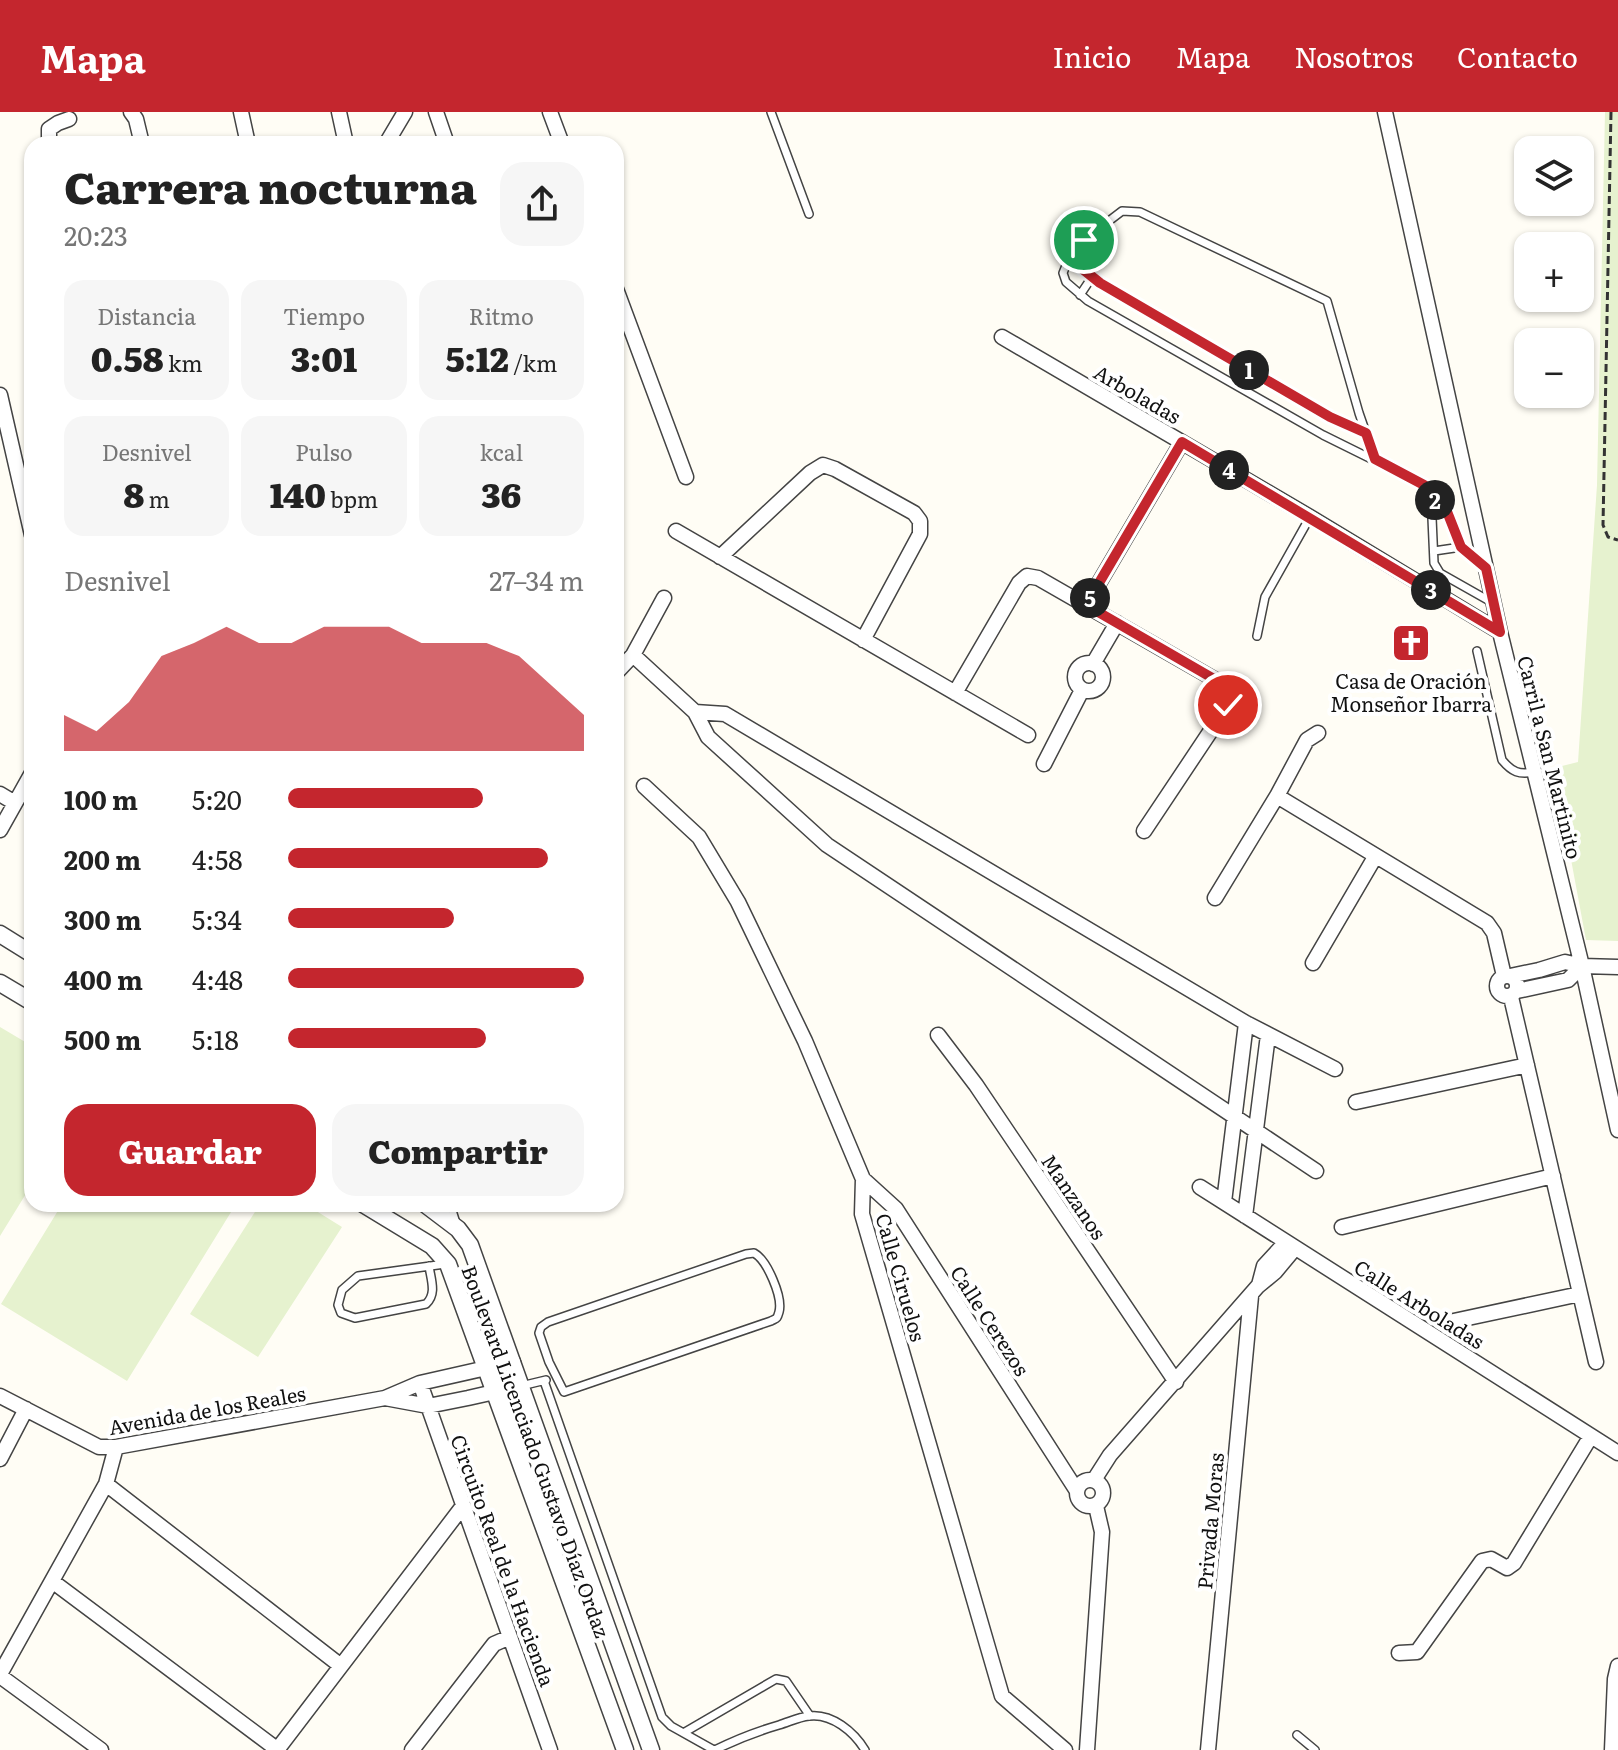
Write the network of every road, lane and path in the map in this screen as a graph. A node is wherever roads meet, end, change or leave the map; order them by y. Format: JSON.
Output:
{"nodes":[{"id":1,"x":131,"y":112,"type":"edge"},
{"id":2,"x":241,"y":112,"type":"edge"},
{"id":3,"x":339,"y":112,"type":"edge"},
{"id":4,"x":405,"y":112,"type":"edge"},
{"id":5,"x":436,"y":112,"type":"edge"},
{"id":6,"x":550,"y":112,"type":"edge"},
{"id":7,"x":771,"y":112,"type":"edge"},
{"id":8,"x":1385,"y":112,"type":"edge"},
{"id":9,"x":1611,"y":112,"type":"edge"},
{"id":10,"x":69,"y":119,"type":"dead end"},
{"id":11,"x":49,"y":136,"type":"edge"},
{"id":12,"x":140,"y":136,"type":"edge"},
{"id":13,"x":246,"y":136,"type":"edge"},
{"id":14,"x":344,"y":136,"type":"edge"},
{"id":15,"x":391,"y":136,"type":"edge"},
{"id":16,"x":444,"y":136,"type":"edge"},
{"id":17,"x":559,"y":136,"type":"edge"},
{"id":18,"x":809,"y":214,"type":"dead end"},
{"id":19,"x":1069,"y":258,"type":"junction"},
{"id":20,"x":1092,"y":277,"type":"junction"},
{"id":21,"x":1080,"y":295,"type":"junction"},
{"id":22,"x":624,"y":310,"type":"edge"},
{"id":23,"x":1002,"y":337,"type":"dead end"},
{"id":24,"x":1212,"y":350,"type":"junction"},
{"id":25,"x":1202,"y":367,"type":"junction"},
{"id":26,"x":0,"y":395,"type":"edge"},
{"id":27,"x":1330,"y":417,"type":"junction"},
{"id":28,"x":1366,"y":433,"type":"junction"},
{"id":29,"x":1323,"y":435,"type":"junction"},
{"id":30,"x":1182,"y":442,"type":"junction"},
{"id":31,"x":1375,"y":459,"type":"junction"},
{"id":32,"x":686,"y":477,"type":"dead end"},
{"id":33,"x":1434,"y":499,"type":"junction"},
{"id":34,"x":24,"y":500,"type":"edge"},
{"id":35,"x":1310,"y":517,"type":"junction"},
{"id":36,"x":676,"y":531,"type":"dead end"},
{"id":37,"x":1618,"y":540,"type":"edge"},
{"id":38,"x":1461,"y":547,"type":"junction"},
{"id":39,"x":1434,"y":551,"type":"junction"},
{"id":40,"x":720,"y":557,"type":"junction"},
{"id":41,"x":1486,"y":568,"type":"junction"},
{"id":42,"x":664,"y":598,"type":"dead end"},
{"id":43,"x":1494,"y":604,"type":"junction"},
{"id":44,"x":1086,"y":605,"type":"junction"},
{"id":45,"x":1117,"y":623,"type":"junction"},
{"id":46,"x":1500,"y":632,"type":"junction"},
{"id":47,"x":1257,"y":636,"type":"dead end"},
{"id":48,"x":863,"y":640,"type":"junction"},
{"id":49,"x":1477,"y":651,"type":"dead end"},
{"id":50,"x":633,"y":655,"type":"junction"},
{"id":51,"x":624,"y":665,"type":"edge"},
{"id":52,"x":955,"y":693,"type":"junction"},
{"id":53,"x":695,"y":712,"type":"junction"},
{"id":54,"x":1318,"y":733,"type":"dead end"},
{"id":55,"x":1028,"y":735,"type":"dead end"},
{"id":56,"x":1044,"y":764,"type":"dead end"},
{"id":57,"x":1534,"y":772,"type":"junction"},
{"id":58,"x":644,"y":786,"type":"dead end"},
{"id":59,"x":24,"y":787,"type":"edge"},
{"id":60,"x":0,"y":794,"type":"edge"},
{"id":61,"x":1277,"y":796,"type":"junction"},
{"id":62,"x":15,"y":803,"type":"junction"},
{"id":63,"x":0,"y":830,"type":"edge"},
{"id":64,"x":1144,"y":831,"type":"dead end"},
{"id":65,"x":1375,"y":857,"type":"junction"},
{"id":66,"x":1215,"y":898,"type":"dead end"},
{"id":67,"x":0,"y":934,"type":"edge"},
{"id":68,"x":24,"y":949,"type":"edge"},
{"id":69,"x":1313,"y":963,"type":"dead end"},
{"id":70,"x":1582,"y":966,"type":"junction"},
{"id":71,"x":1618,"y":967,"type":"edge"},
{"id":72,"x":1507,"y":976,"type":"junction"},
{"id":73,"x":0,"y":983,"type":"edge"},
{"id":74,"x":1514,"y":994,"type":"junction"},
{"id":75,"x":24,"y":997,"type":"edge"},
{"id":76,"x":1246,"y":1023,"type":"junction"},
{"id":77,"x":938,"y":1035,"type":"dead end"},
{"id":78,"x":1268,"y":1035,"type":"junction"},
{"id":79,"x":1527,"y":1065,"type":"junction"},
{"id":80,"x":1335,"y":1069,"type":"dead end"},
{"id":81,"x":1356,"y":1102,"type":"dead end"},
{"id":82,"x":1235,"y":1117,"type":"junction"},
{"id":83,"x":1618,"y":1130,"type":"edge"},
{"id":84,"x":1257,"y":1131,"type":"junction"},
{"id":85,"x":1316,"y":1171,"type":"dead end"},
{"id":86,"x":1553,"y":1176,"type":"junction"},
{"id":87,"x":863,"y":1179,"type":"junction"},
{"id":88,"x":1200,"y":1187,"type":"dead end"},
{"id":89,"x":1224,"y":1202,"type":"junction"},
{"id":90,"x":376,"y":1212,"type":"edge"},
{"id":91,"x":436,"y":1212,"type":"edge"},
{"id":92,"x":453,"y":1212,"type":"edge"},
{"id":93,"x":1245,"y":1216,"type":"junction"},
{"id":94,"x":1342,"y":1227,"type":"dead end"},
{"id":95,"x":458,"y":1229,"type":"junction"},
{"id":96,"x":1291,"y":1245,"type":"junction"},
{"id":97,"x":448,"y":1264,"type":"junction"},
{"id":98,"x":429,"y":1266,"type":"junction"},
{"id":99,"x":1254,"y":1291,"type":"junction"},
{"id":100,"x":1580,"y":1294,"type":"junction"},
{"id":101,"x":1449,"y":1322,"type":"dead end"},
{"id":102,"x":513,"y":1362,"type":"junction"},
{"id":103,"x":1596,"y":1362,"type":"dead end"},
{"id":104,"x":487,"y":1368,"type":"junction"},
{"id":105,"x":556,"y":1377,"type":"junction"},
{"id":106,"x":544,"y":1381,"type":"junction"},
{"id":107,"x":1176,"y":1382,"type":"junction"},
{"id":108,"x":420,"y":1383,"type":"junction"},
{"id":109,"x":521,"y":1386,"type":"junction"},
{"id":110,"x":494,"y":1392,"type":"junction"},
{"id":111,"x":0,"y":1396,"type":"edge"},
{"id":112,"x":385,"y":1398,"type":"junction"},
{"id":113,"x":428,"y":1406,"type":"junction"},
{"id":114,"x":26,"y":1409,"type":"junction"},
{"id":115,"x":1591,"y":1436,"type":"junction"},
{"id":116,"x":116,"y":1447,"type":"junction"},
{"id":117,"x":1618,"y":1453,"type":"edge"},
{"id":118,"x":0,"y":1459,"type":"edge"},
{"id":119,"x":1094,"y":1480,"type":"junction"},
{"id":120,"x":106,"y":1484,"type":"junction"},
{"id":121,"x":1077,"y":1491,"type":"junction"},
{"id":122,"x":463,"y":1506,"type":"junction"},
{"id":123,"x":1096,"y":1506,"type":"junction"},
{"id":124,"x":52,"y":1581,"type":"junction"},
{"id":125,"x":510,"y":1637,"type":"junction"},
{"id":126,"x":1399,"y":1653,"type":"dead end"},
{"id":127,"x":341,"y":1666,"type":"junction"},
{"id":128,"x":1618,"y":1666,"type":"edge"},
{"id":129,"x":0,"y":1675,"type":"edge"},
{"id":130,"x":1616,"y":1702,"type":"edge"},
{"id":131,"x":810,"y":1716,"type":"junction"},
{"id":132,"x":685,"y":1732,"type":"junction"},
{"id":133,"x":1297,"y":1735,"type":"dead end"},
{"id":134,"x":1614,"y":1744,"type":"edge"},
{"id":135,"x":101,"y":1750,"type":"edge"},
{"id":136,"x":278,"y":1750,"type":"edge"},
{"id":137,"x":412,"y":1750,"type":"edge"},
{"id":138,"x":550,"y":1750,"type":"edge"},
{"id":139,"x":625,"y":1750,"type":"edge"},
{"id":140,"x":651,"y":1750,"type":"edge"},
{"id":141,"x":714,"y":1750,"type":"edge"},
{"id":142,"x":865,"y":1750,"type":"edge"},
{"id":143,"x":1065,"y":1750,"type":"edge"},
{"id":144,"x":1087,"y":1750,"type":"edge"},
{"id":145,"x":1208,"y":1750,"type":"edge"},
{"id":146,"x":1315,"y":1750,"type":"edge"}],
"edges":[{"from":1,"to":12,"type":"street"},
{"from":2,"to":13,"type":"street"},
{"from":3,"to":14,"type":"street"},
{"from":4,"to":15,"type":"street"},
{"from":5,"to":16,"type":"street"},
{"from":6,"to":17,"type":"street"},
{"from":7,"to":18,"type":"lane"},
{"from":8,"to":41,"type":"street","name":"Carril a San Martinito"},
{"from":9,"to":37,"type":"path"},
{"from":10,"to":11,"type":"street"},
{"from":19,"to":20,"type":"lane"},
{"from":19,"to":21,"type":"lane"},
{"from":19,"to":28,"type":"lane"},
{"from":20,"to":21,"type":"lane"},
{"from":20,"to":24,"type":"lane"},
{"from":21,"to":25,"type":"lane"},
{"from":22,"to":32,"type":"street"},
{"from":23,"to":30,"type":"street","name":"Arboladas"},
{"from":24,"to":25,"type":"lane"},
{"from":24,"to":27,"type":"lane"},
{"from":25,"to":29,"type":"lane"},
{"from":26,"to":34,"type":"street"},
{"from":27,"to":28,"type":"lane"},
{"from":27,"to":29,"type":"lane"},
{"from":28,"to":31,"type":"lane"},
{"from":29,"to":31,"type":"lane"},
{"from":30,"to":35,"type":"street","name":"Arboladas"},
{"from":30,"to":44,"type":"street"},
{"from":31,"to":33,"type":"lane"},
{"from":33,"to":38,"type":"lane"},
{"from":33,"to":39,"type":"lane"},
{"from":35,"to":46,"type":"street","name":"Arboladas"},
{"from":35,"to":47,"type":"lane"},
{"from":36,"to":40,"type":"street"},
{"from":38,"to":39,"type":"lane"},
{"from":38,"to":41,"type":"lane"},
{"from":39,"to":43,"type":"lane"},
{"from":40,"to":48,"type":"street"},
{"from":40,"to":48,"type":"street"},
{"from":41,"to":43,"type":"street","name":"Carril a San Martinito"},
{"from":42,"to":50,"type":"street"},
{"from":43,"to":46,"type":"street","name":"Carril a San Martinito"},
{"from":44,"to":45,"type":"street"},
{"from":44,"to":52,"type":"street"},
{"from":45,"to":56,"type":"street"},
{"from":45,"to":64,"type":"street"},
{"from":46,"to":57,"type":"street","name":"Carril a San Martinito"},
{"from":48,"to":52,"type":"street"},
{"from":49,"to":57,"type":"lane"},
{"from":50,"to":51,"type":"street"},
{"from":50,"to":53,"type":"street"},
{"from":52,"to":55,"type":"street"},
{"from":53,"to":76,"type":"street"},
{"from":53,"to":82,"type":"street"},
{"from":54,"to":61,"type":"street"},
{"from":57,"to":70,"type":"street","name":"Carril a San Martinito"},
{"from":58,"to":87,"type":"street","name":"Calle Ciruelos"},
{"from":59,"to":62,"type":"street"},
{"from":60,"to":62,"type":"street"},
{"from":61,"to":65,"type":"street"},
{"from":61,"to":66,"type":"street"},
{"from":62,"to":63,"type":"street"},
{"from":65,"to":69,"type":"street"},
{"from":65,"to":72,"type":"street"},
{"from":67,"to":68,"type":"street"},
{"from":70,"to":71,"type":"street"},
{"from":70,"to":72,"type":"street"},
{"from":70,"to":74,"type":"street"},
{"from":70,"to":83,"type":"street","name":"Carril a San Martinito"},
{"from":72,"to":74,"type":"street"},
{"from":73,"to":75,"type":"street"},
{"from":74,"to":79,"type":"street"},
{"from":76,"to":78,"type":"street"},
{"from":76,"to":82,"type":"street"},
{"from":77,"to":107,"type":"street","name":"Manzanos"},
{"from":78,"to":80,"type":"street"},
{"from":78,"to":84,"type":"street"},
{"from":79,"to":81,"type":"street"},
{"from":79,"to":86,"type":"street"},
{"from":82,"to":84,"type":"street"},
{"from":82,"to":89,"type":"street"},
{"from":84,"to":85,"type":"street"},
{"from":84,"to":93,"type":"street"},
{"from":86,"to":94,"type":"street"},
{"from":86,"to":100,"type":"street"},
{"from":87,"to":121,"type":"street","name":"Calle Cerezos"},
{"from":87,"to":143,"type":"street","name":"Calle Ciruelos"},
{"from":88,"to":89,"type":"street","name":"Calle Arboladas"},
{"from":89,"to":93,"type":"street","name":"Calle Arboladas"},
{"from":90,"to":97,"type":"street","name":"Boulevard Licenciado Gustavo Díaz Ordaz"},
{"from":91,"to":95,"type":"street","name":"Boulevard Licenciado Gustavo Díaz Ordaz"},
{"from":92,"to":95,"type":"lane"},
{"from":93,"to":96,"type":"street","name":"Calle Arboladas"},
{"from":95,"to":102,"type":"street","name":"Boulevard Licenciado Gustavo Díaz Ordaz"},
{"from":96,"to":99,"type":"street"},
{"from":96,"to":115,"type":"street","name":"Calle Arboladas"},
{"from":97,"to":98,"type":"lane"},
{"from":97,"to":104,"type":"street","name":"Boulevard Licenciado Gustavo Díaz Ordaz"},
{"from":98,"to":98,"type":"lane"},
{"from":99,"to":107,"type":"street"},
{"from":99,"to":145,"type":"street","name":"Privada Moras"},
{"from":100,"to":101,"type":"street"},
{"from":100,"to":103,"type":"street"},
{"from":102,"to":104,"type":"street","name":"Avenida de los Reales"},
{"from":102,"to":109,"type":"street","name":"Boulevard Licenciado Gustavo Díaz Ordaz"},
{"from":104,"to":108,"type":"street","name":"Avenida de los Reales"},
{"from":104,"to":110,"type":"street","name":"Boulevard Licenciado Gustavo Díaz Ordaz"},
{"from":105,"to":105,"type":"lane"},
{"from":105,"to":106,"type":"lane"},
{"from":106,"to":109,"type":"lane"},
{"from":106,"to":132,"type":"lane"},
{"from":107,"to":119,"type":"street"},
{"from":108,"to":112,"type":"street","name":"Avenida de los Reales"},
{"from":108,"to":113,"type":"street","name":"Circuito Real de la Hacienda"},
{"from":109,"to":110,"type":"street"},
{"from":109,"to":140,"type":"street","name":"Boulevard Licenciado Gustavo Díaz Ordaz"},
{"from":110,"to":113,"type":"street"},
{"from":110,"to":139,"type":"street","name":"Boulevard Licenciado Gustavo Díaz Ordaz"},
{"from":111,"to":114,"type":"street","name":"Avenida de los Reales"},
{"from":112,"to":113,"type":"street","name":"Avenida de los Reales"},
{"from":112,"to":116,"type":"street","name":"Avenida de los Reales"},
{"from":113,"to":122,"type":"street","name":"Circuito Real de la Hacienda"},
{"from":114,"to":116,"type":"street","name":"Avenida de los Reales"},
{"from":114,"to":118,"type":"street"},
{"from":115,"to":117,"type":"street","name":"Calle Arboladas"},
{"from":115,"to":126,"type":"street"},
{"from":116,"to":120,"type":"street"},
{"from":119,"to":121,"type":"street"},
{"from":119,"to":123,"type":"street"},
{"from":120,"to":124,"type":"street"},
{"from":120,"to":127,"type":"street"},
{"from":121,"to":123,"type":"street"},
{"from":122,"to":125,"type":"street","name":"Circuito Real de la Hacienda"},
{"from":122,"to":127,"type":"street"},
{"from":123,"to":144,"type":"street"},
{"from":124,"to":129,"type":"street"},
{"from":124,"to":136,"type":"street"},
{"from":125,"to":137,"type":"street"},
{"from":125,"to":138,"type":"street","name":"Circuito Real de la Hacienda"},
{"from":127,"to":136,"type":"street"},
{"from":128,"to":130,"type":"street"},
{"from":129,"to":135,"type":"street"},
{"from":130,"to":134,"type":"street"},
{"from":131,"to":132,"type":"lane"},
{"from":131,"to":141,"type":"lane"},
{"from":131,"to":142,"type":"lane"},
{"from":132,"to":141,"type":"lane"},
{"from":133,"to":146,"type":"lane"}]}
